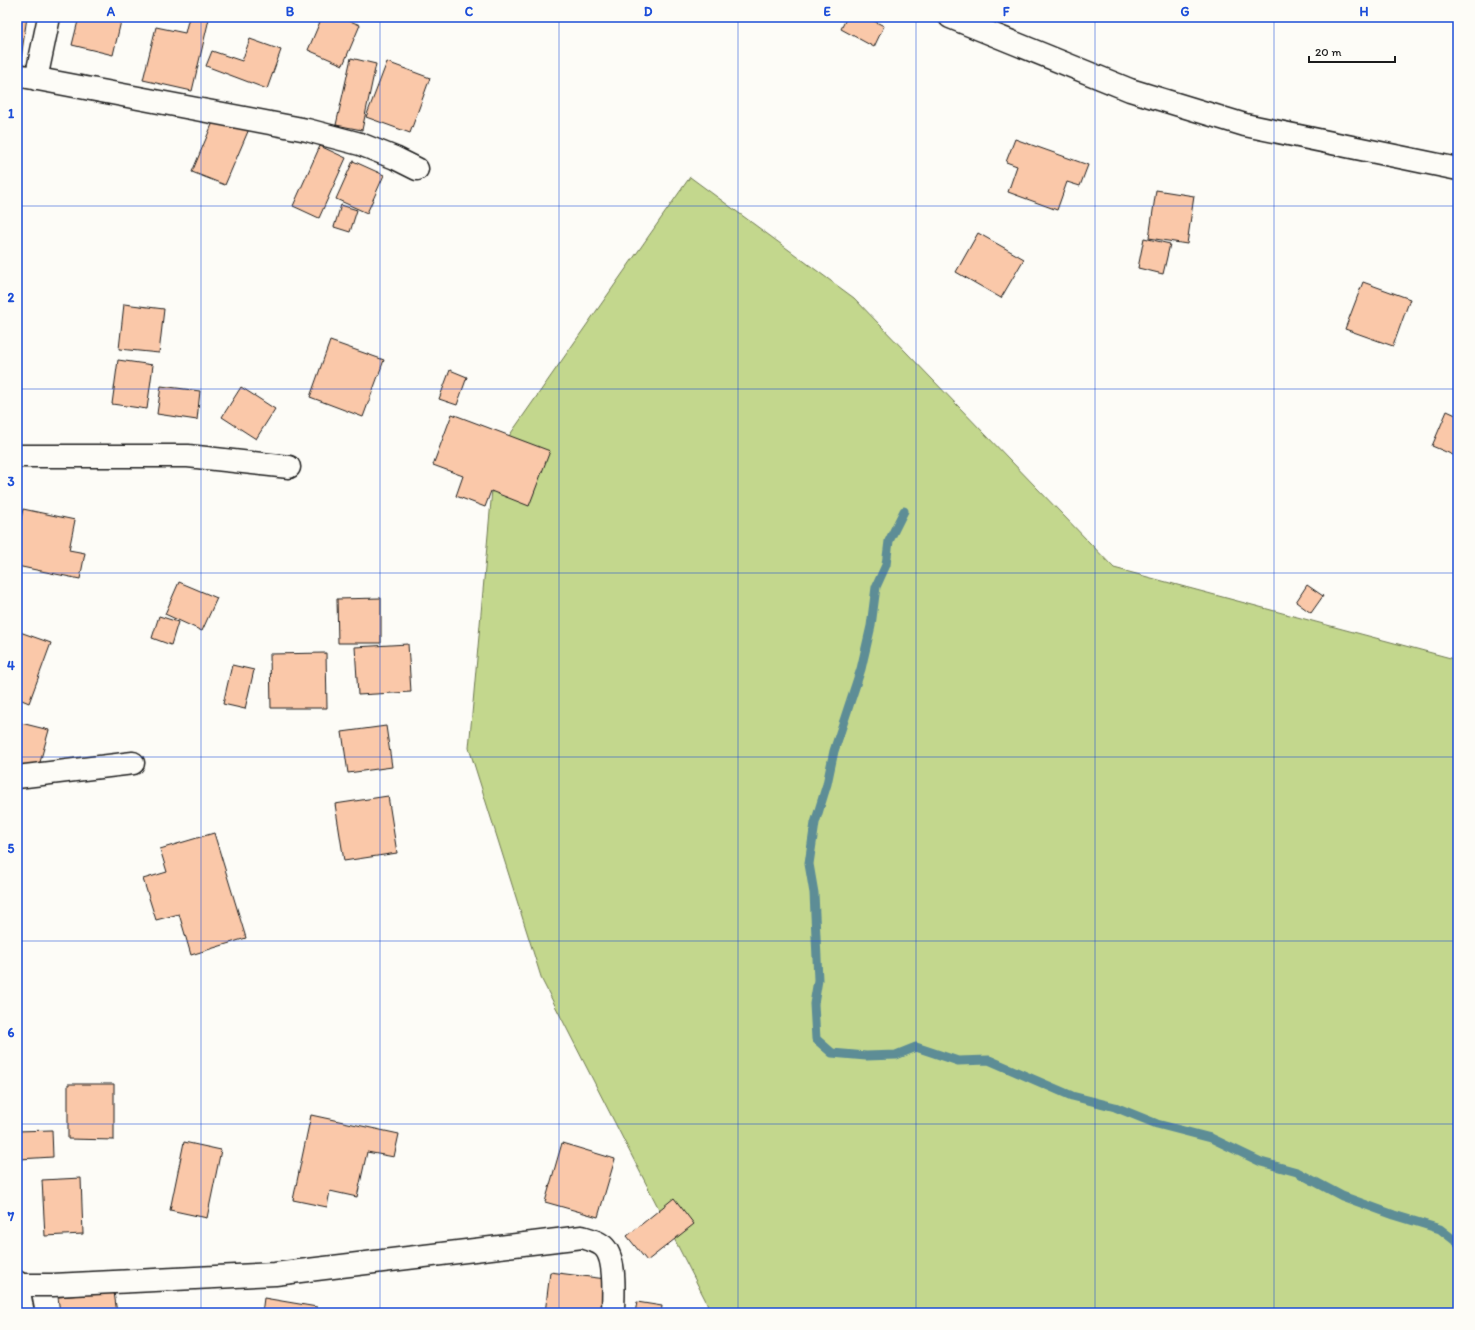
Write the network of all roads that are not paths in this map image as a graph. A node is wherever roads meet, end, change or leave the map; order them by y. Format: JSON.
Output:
{"nodes":[{"id":1,"x":49,"y":17,"type":"edge"},
{"id":2,"x":950,"y":17,"type":"edge"},
{"id":3,"x":27,"y":77,"type":"edge"},
{"id":4,"x":417,"y":169,"type":"dead end"},
{"id":5,"x":1458,"y":170,"type":"edge"},
{"id":6,"x":17,"y":456,"type":"edge"},
{"id":7,"x":289,"y":467,"type":"dead end"},
{"id":8,"x":133,"y":763,"type":"dead end"},
{"id":9,"x":17,"y":777,"type":"edge"},
{"id":10,"x":17,"y":1282,"type":"edge"},
{"id":11,"x":18,"y":1285,"type":"edge"},
{"id":12,"x":23,"y":1313,"type":"edge"},
{"id":13,"x":613,"y":1313,"type":"edge"}],
"edges":[{"from":1,"to":3,"type":"street"},
{"from":2,"to":5,"type":"street"},
{"from":3,"to":4,"type":"street"},
{"from":6,"to":7,"type":"street"},
{"from":8,"to":9,"type":"street"},
{"from":10,"to":11,"type":"street"},
{"from":11,"to":12,"type":"street"},
{"from":11,"to":13,"type":"street"}]}
